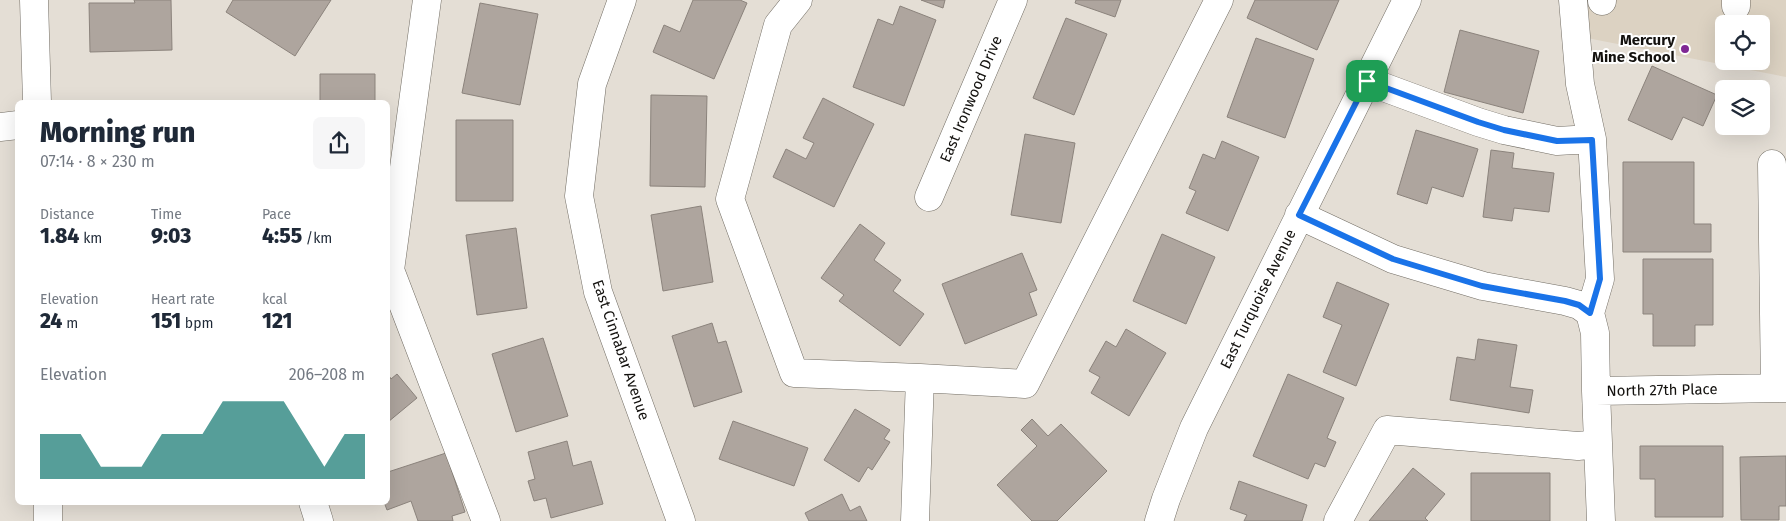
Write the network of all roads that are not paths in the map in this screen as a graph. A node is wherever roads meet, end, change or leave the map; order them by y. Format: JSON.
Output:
{"nodes":[{"id":1,"x":34,"y":0,"type":"edge"},
{"id":2,"x":427,"y":0,"type":"edge"},
{"id":3,"x":622,"y":0,"type":"edge"},
{"id":4,"x":798,"y":0,"type":"edge"},
{"id":5,"x":1013,"y":0,"type":"edge"},
{"id":6,"x":1219,"y":0,"type":"edge"},
{"id":7,"x":1407,"y":0,"type":"edge"},
{"id":8,"x":1573,"y":0,"type":"edge"},
{"id":9,"x":1367,"y":81,"type":"junction"},
{"id":10,"x":36,"y":100,"type":"edge"},
{"id":11,"x":15,"y":125,"type":"edge"},
{"id":12,"x":0,"y":127,"type":"edge"},
{"id":13,"x":1592,"y":140,"type":"junction"},
{"id":14,"x":1772,"y":164,"type":"dead end"},
{"id":15,"x":929,"y":197,"type":"dead end"},
{"id":16,"x":1299,"y":215,"type":"junction"},
{"id":17,"x":390,"y":263,"type":"edge"},
{"id":18,"x":390,"y":273,"type":"edge"},
{"id":19,"x":1590,"y":313,"type":"junction"},
{"id":20,"x":920,"y":378,"type":"junction"},
{"id":21,"x":1780,"y":388,"type":"edge"},
{"id":22,"x":1596,"y":391,"type":"junction"},
{"id":23,"x":1598,"y":444,"type":"junction"},
{"id":24,"x":48,"y":505,"type":"edge"},
{"id":25,"x":313,"y":505,"type":"edge"},
{"id":26,"x":48,"y":521,"type":"edge"},
{"id":27,"x":319,"y":521,"type":"edge"},
{"id":28,"x":486,"y":521,"type":"edge"},
{"id":29,"x":681,"y":521,"type":"edge"},
{"id":30,"x":915,"y":521,"type":"edge"},
{"id":31,"x":1159,"y":521,"type":"edge"},
{"id":32,"x":1338,"y":521,"type":"edge"},
{"id":33,"x":1601,"y":521,"type":"edge"}],
"edges":[{"from":1,"to":10,"type":"street"},
{"from":2,"to":17,"type":"street"},
{"from":3,"to":29,"type":"street","name":"East Cinnabar Avenue"},
{"from":4,"to":20,"type":"street"},
{"from":5,"to":15,"type":"street","name":"East Ironwood Drive"},
{"from":6,"to":20,"type":"street"},
{"from":7,"to":9,"type":"street","name":"East Turquoise Avenue"},
{"from":8,"to":13,"type":"street"},
{"from":9,"to":13,"type":"street"},
{"from":9,"to":16,"type":"street","name":"East Turquoise Avenue"},
{"from":11,"to":12,"type":"street"},
{"from":13,"to":19,"type":"street"},
{"from":14,"to":21,"type":"street"},
{"from":16,"to":19,"type":"street"},
{"from":16,"to":31,"type":"street","name":"East Turquoise Avenue"},
{"from":18,"to":28,"type":"street"},
{"from":19,"to":22,"type":"street","name":"North 27th Place"},
{"from":20,"to":30,"type":"street"},
{"from":21,"to":22,"type":"street","name":"North 27th Place"},
{"from":22,"to":23,"type":"street"},
{"from":23,"to":32,"type":"street"},
{"from":23,"to":33,"type":"street"},
{"from":24,"to":26,"type":"street"},
{"from":25,"to":27,"type":"street"}]}
